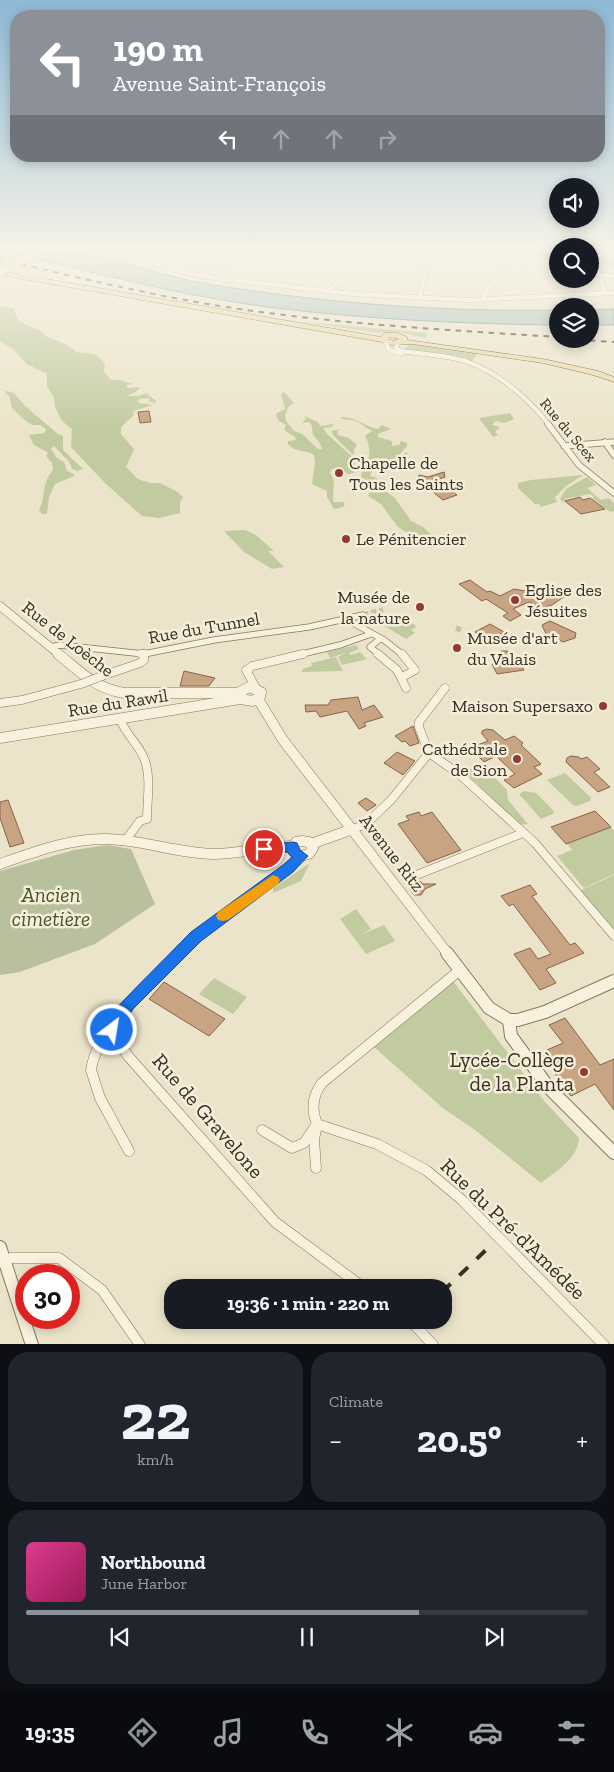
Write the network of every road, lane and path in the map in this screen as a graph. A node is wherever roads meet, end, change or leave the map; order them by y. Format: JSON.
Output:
{"nodes":[{"id":1,"x":221,"y":312,"type":"edge"},
{"id":2,"x":301,"y":325,"type":"junction"},
{"id":3,"x":392,"y":334,"type":"junction"},
{"id":4,"x":400,"y":340,"type":"junction"},
{"id":5,"x":385,"y":341,"type":"junction"},
{"id":6,"x":477,"y":366,"type":"junction"},
{"id":7,"x":614,"y":376,"type":"edge"},
{"id":8,"x":614,"y":380,"type":"edge"},
{"id":9,"x":605,"y":442,"type":"junction"},
{"id":10,"x":614,"y":442,"type":"edge"},
{"id":11,"x":564,"y":446,"type":"junction"},
{"id":12,"x":614,"y":455,"type":"edge"},
{"id":13,"x":614,"y":493,"type":"edge"},
{"id":14,"x":0,"y":606,"type":"edge"},
{"id":15,"x":363,"y":615,"type":"tunnel mouth"},
{"id":16,"x":346,"y":619,"type":"junction"},
{"id":17,"x":371,"y":634,"type":"junction"},
{"id":18,"x":380,"y":639,"type":"junction"},
{"id":19,"x":50,"y":647,"type":"junction"},
{"id":20,"x":144,"y":657,"type":"junction"},
{"id":21,"x":248,"y":673,"type":"junction"},
{"id":22,"x":402,"y":677,"type":"junction"},
{"id":23,"x":256,"y":688,"type":"junction"},
{"id":24,"x":406,"y":688,"type":"dead end"},
{"id":25,"x":446,"y":688,"type":"dead end"},
{"id":26,"x":240,"y":694,"type":"junction"},
{"id":27,"x":258,"y":699,"type":"junction"},
{"id":28,"x":0,"y":703,"type":"edge"},
{"id":29,"x":120,"y":719,"type":"junction"},
{"id":30,"x":0,"y":738,"type":"edge"},
{"id":31,"x":429,"y":753,"type":"junction"},
{"id":32,"x":350,"y":830,"type":"junction"},
{"id":33,"x":523,"y":833,"type":"junction"},
{"id":34,"x":125,"y":841,"type":"junction"},
{"id":35,"x":311,"y":844,"type":"junction"},
{"id":36,"x":293,"y":846,"type":"junction"},
{"id":37,"x":301,"y":856,"type":"junction"},
{"id":38,"x":0,"y":864,"type":"edge"},
{"id":39,"x":419,"y":874,"type":"dead end"},
{"id":40,"x":614,"y":936,"type":"edge"},
{"id":41,"x":460,"y":970,"type":"junction"},
{"id":42,"x":614,"y":981,"type":"edge"},
{"id":43,"x":509,"y":1020,"type":"junction"},
{"id":44,"x":116,"y":1030,"type":"junction"},
{"id":45,"x":318,"y":1124,"type":"junction"},
{"id":46,"x":262,"y":1130,"type":"dead end"},
{"id":47,"x":129,"y":1152,"type":"dead end"},
{"id":48,"x":614,"y":1153,"type":"edge"},
{"id":49,"x":316,"y":1168,"type":"dead end"},
{"id":50,"x":2,"y":1254,"type":"edge"},
{"id":51,"x":352,"y":1279,"type":"edge"},
{"id":52,"x":419,"y":1329,"type":"edge"},
{"id":53,"x":32,"y":1344,"type":"edge"},
{"id":54,"x":140,"y":1344,"type":"edge"},
{"id":55,"x":433,"y":1344,"type":"edge"},
{"id":56,"x":604,"y":1344,"type":"edge"}],
"edges":[{"from":1,"to":2,"type":"main road"},
{"from":2,"to":3,"type":"main road"},
{"from":2,"to":5,"type":"main road"},
{"from":3,"to":4,"type":"main road"},
{"from":3,"to":5,"type":"main road"},
{"from":4,"to":5,"type":"main road"},
{"from":4,"to":6,"type":"street","name":"Rue du Scex"},
{"from":4,"to":7,"type":"main road"},
{"from":4,"to":8,"type":"main road"},
{"from":5,"to":6,"type":"street","name":"Rue du Scex"},
{"from":6,"to":11,"type":"street","name":"Rue du Scex"},
{"from":9,"to":10,"type":"street"},
{"from":9,"to":11,"type":"street"},
{"from":9,"to":12,"type":"street"},
{"from":11,"to":13,"type":"street","name":"Rue du Scex"},
{"from":14,"to":19,"type":"street","name":"Rue de Loèche"},
{"from":15,"to":16,"type":"street","name":"Rue du Tunnel"},
{"from":16,"to":17,"type":"street"},
{"from":16,"to":20,"type":"street","name":"Rue du Tunnel"},
{"from":17,"to":18,"type":"street"},
{"from":17,"to":21,"type":"street"},
{"from":18,"to":22,"type":"street"},
{"from":18,"to":22,"type":"street"},
{"from":19,"to":20,"type":"street","name":"Rue du Tunnel"},
{"from":19,"to":26,"type":"street","name":"Rue de Loèche"},
{"from":20,"to":28,"type":"street","bridge":true},
{"from":21,"to":23,"type":"street"},
{"from":21,"to":26,"type":"street"},
{"from":22,"to":24,"type":"street"},
{"from":23,"to":26,"type":"street"},
{"from":23,"to":27,"type":"street"},
{"from":25,"to":31,"type":"street"},
{"from":26,"to":27,"type":"street"},
{"from":26,"to":29,"type":"street","name":"Rue du Rawil"},
{"from":27,"to":32,"type":"street","name":"Avenue Ritz"},
{"from":29,"to":30,"type":"street","name":"Rue du Rawil"},
{"from":29,"to":34,"type":"street"},
{"from":31,"to":32,"type":"street"},
{"from":31,"to":33,"type":"street"},
{"from":32,"to":35,"type":"street"},
{"from":32,"to":41,"type":"street","name":"Avenue Ritz"},
{"from":33,"to":39,"type":"street"},
{"from":33,"to":40,"type":"street"},
{"from":34,"to":36,"type":"street"},
{"from":34,"to":38,"type":"street"},
{"from":35,"to":36,"type":"street"},
{"from":35,"to":37,"type":"street"},
{"from":36,"to":37,"type":"street"},
{"from":37,"to":44,"type":"street"},
{"from":41,"to":43,"type":"street","name":"Avenue Ritz"},
{"from":41,"to":45,"type":"street"},
{"from":42,"to":43,"type":"street"},
{"from":43,"to":48,"type":"street"},
{"from":44,"to":47,"type":"street"},
{"from":44,"to":51,"type":"street","name":"Rue de Gravelone"},
{"from":45,"to":46,"type":"street"},
{"from":45,"to":49,"type":"street"},
{"from":45,"to":56,"type":"street","name":"Rue du Pré-d'Amédée"},
{"from":50,"to":53,"type":"street"},
{"from":50,"to":54,"type":"street"},
{"from":52,"to":55,"type":"street"}]}
